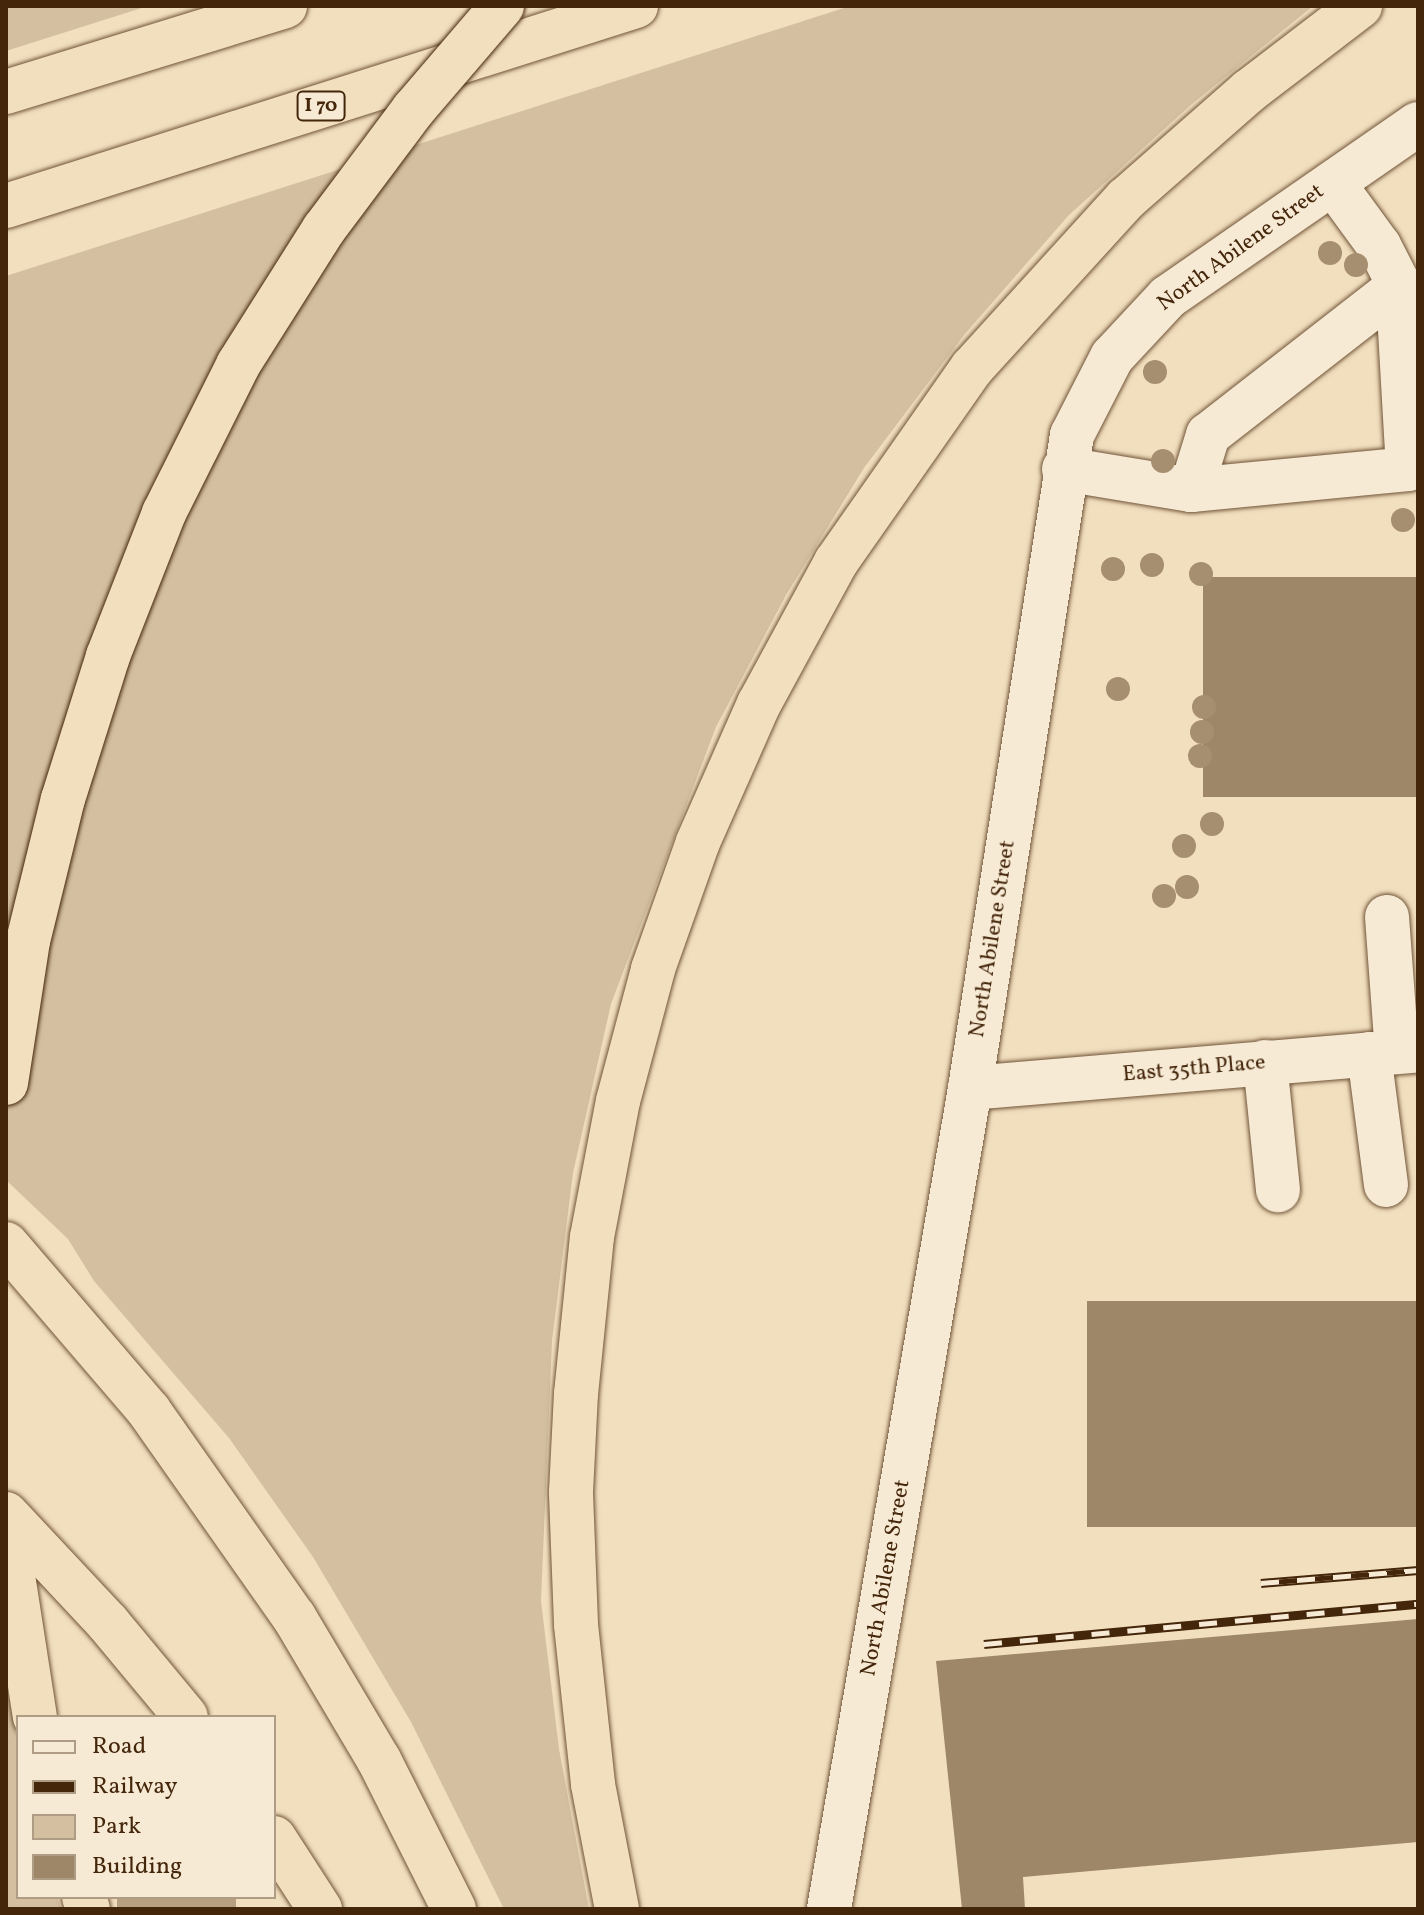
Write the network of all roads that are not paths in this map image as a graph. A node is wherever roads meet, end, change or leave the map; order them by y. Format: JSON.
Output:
{"nodes":[{"id":1,"x":285,"y":6,"type":"edge"},
{"id":2,"x":502,"y":6,"type":"edge"},
{"id":3,"x":558,"y":6,"type":"edge"},
{"id":4,"x":636,"y":6,"type":"edge"},
{"id":5,"x":1360,"y":6,"type":"edge"},
{"id":6,"x":6,"y":92,"type":"edge"},
{"id":7,"x":1418,"y":124,"type":"edge"},
{"id":8,"x":1333,"y":183,"type":"junction"},
{"id":9,"x":6,"y":186,"type":"edge"},
{"id":10,"x":6,"y":206,"type":"edge"},
{"id":11,"x":1397,"y":288,"type":"junction"},
{"id":12,"x":1064,"y":469,"type":"junction"},
{"id":13,"x":1191,"y":490,"type":"junction"},
{"id":14,"x":1387,"y":917,"type":"dead end"},
{"id":15,"x":1395,"y":1052,"type":"edge"},
{"id":16,"x":1265,"y":1062,"type":"junction"},
{"id":17,"x":6,"y":1083,"type":"edge"},
{"id":18,"x":970,"y":1088,"type":"junction"},
{"id":19,"x":1386,"y":1185,"type":"dead end"},
{"id":20,"x":1278,"y":1190,"type":"dead end"},
{"id":21,"x":6,"y":1244,"type":"edge"},
{"id":22,"x":6,"y":1514,"type":"edge"},
{"id":23,"x":6,"y":1530,"type":"edge"},
{"id":24,"x":35,"y":1715,"type":"edge"},
{"id":25,"x":184,"y":1715,"type":"edge"},
{"id":26,"x":276,"y":1841,"type":"edge"},
{"id":27,"x":320,"y":1909,"type":"edge"},
{"id":28,"x":454,"y":1909,"type":"edge"},
{"id":29,"x":617,"y":1909,"type":"edge"},
{"id":30,"x":829,"y":1909,"type":"edge"}],
"edges":[{"from":1,"to":6,"type":"highway"},
{"from":2,"to":17,"type":"highway","bridge":true},
{"from":3,"to":9,"type":"highway"},
{"from":4,"to":10,"type":"highway","number":"I 70"},
{"from":5,"to":29,"type":"highway"},
{"from":7,"to":8,"type":"street","name":"North Abilene Street"},
{"from":8,"to":11,"type":"street"},
{"from":8,"to":12,"type":"street","name":"North Abilene Street"},
{"from":11,"to":13,"type":"street"},
{"from":11,"to":13,"type":"street"},
{"from":12,"to":13,"type":"street"},
{"from":12,"to":18,"type":"street","name":"North Abilene Street"},
{"from":14,"to":15,"type":"street"},
{"from":15,"to":16,"type":"street","name":"East 35th Place"},
{"from":15,"to":19,"type":"street"},
{"from":16,"to":18,"type":"street","name":"East 35th Place"},
{"from":16,"to":20,"type":"street"},
{"from":18,"to":30,"type":"street","name":"North Abilene Street"},
{"from":21,"to":28,"type":"highway"},
{"from":22,"to":25,"type":"highway"},
{"from":23,"to":24,"type":"highway"},
{"from":26,"to":27,"type":"highway"}]}
